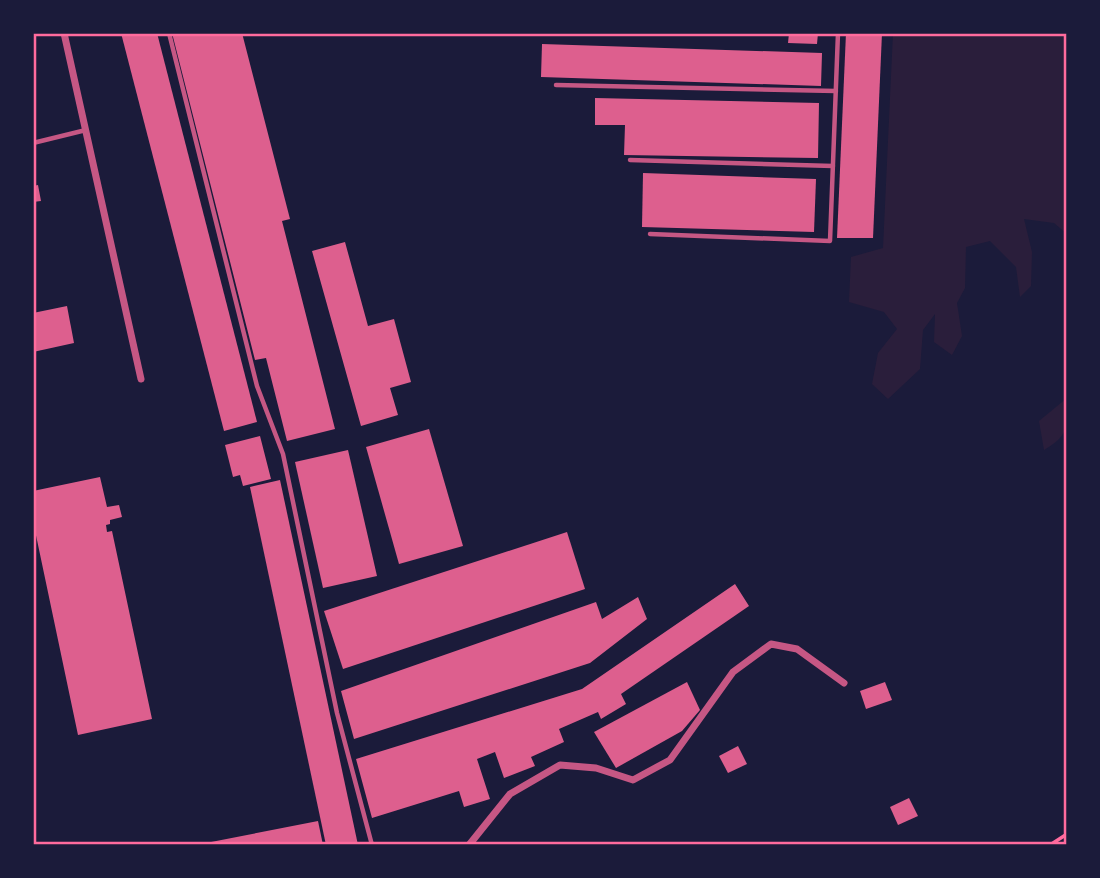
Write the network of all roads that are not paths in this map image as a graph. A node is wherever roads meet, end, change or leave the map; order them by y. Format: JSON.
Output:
{"nodes":[{"id":1,"x":64,"y":33,"type":"edge"},
{"id":2,"x":169,"y":33,"type":"edge"},
{"id":3,"x":838,"y":33,"type":"edge"},
{"id":4,"x":556,"y":85,"type":"dead end"},
{"id":5,"x":836,"y":91,"type":"junction"},
{"id":6,"x":86,"y":130,"type":"junction"},
{"id":7,"x":33,"y":143,"type":"edge"},
{"id":8,"x":630,"y":160,"type":"dead end"},
{"id":9,"x":833,"y":166,"type":"junction"},
{"id":10,"x":650,"y":234,"type":"dead end"},
{"id":11,"x":141,"y":379,"type":"dead end"},
{"id":12,"x":844,"y":684,"type":"dead end"},
{"id":13,"x":372,"y":845,"type":"edge"},
{"id":14,"x":469,"y":845,"type":"edge"}],
"edges":[{"from":1,"to":6,"type":"street"},
{"from":2,"to":13,"type":"lane"},
{"from":3,"to":5,"type":"lane"},
{"from":4,"to":5,"type":"lane"},
{"from":5,"to":9,"type":"lane"},
{"from":6,"to":7,"type":"lane"},
{"from":6,"to":11,"type":"street"},
{"from":8,"to":9,"type":"lane"},
{"from":9,"to":10,"type":"lane"},
{"from":12,"to":14,"type":"street"}]}
